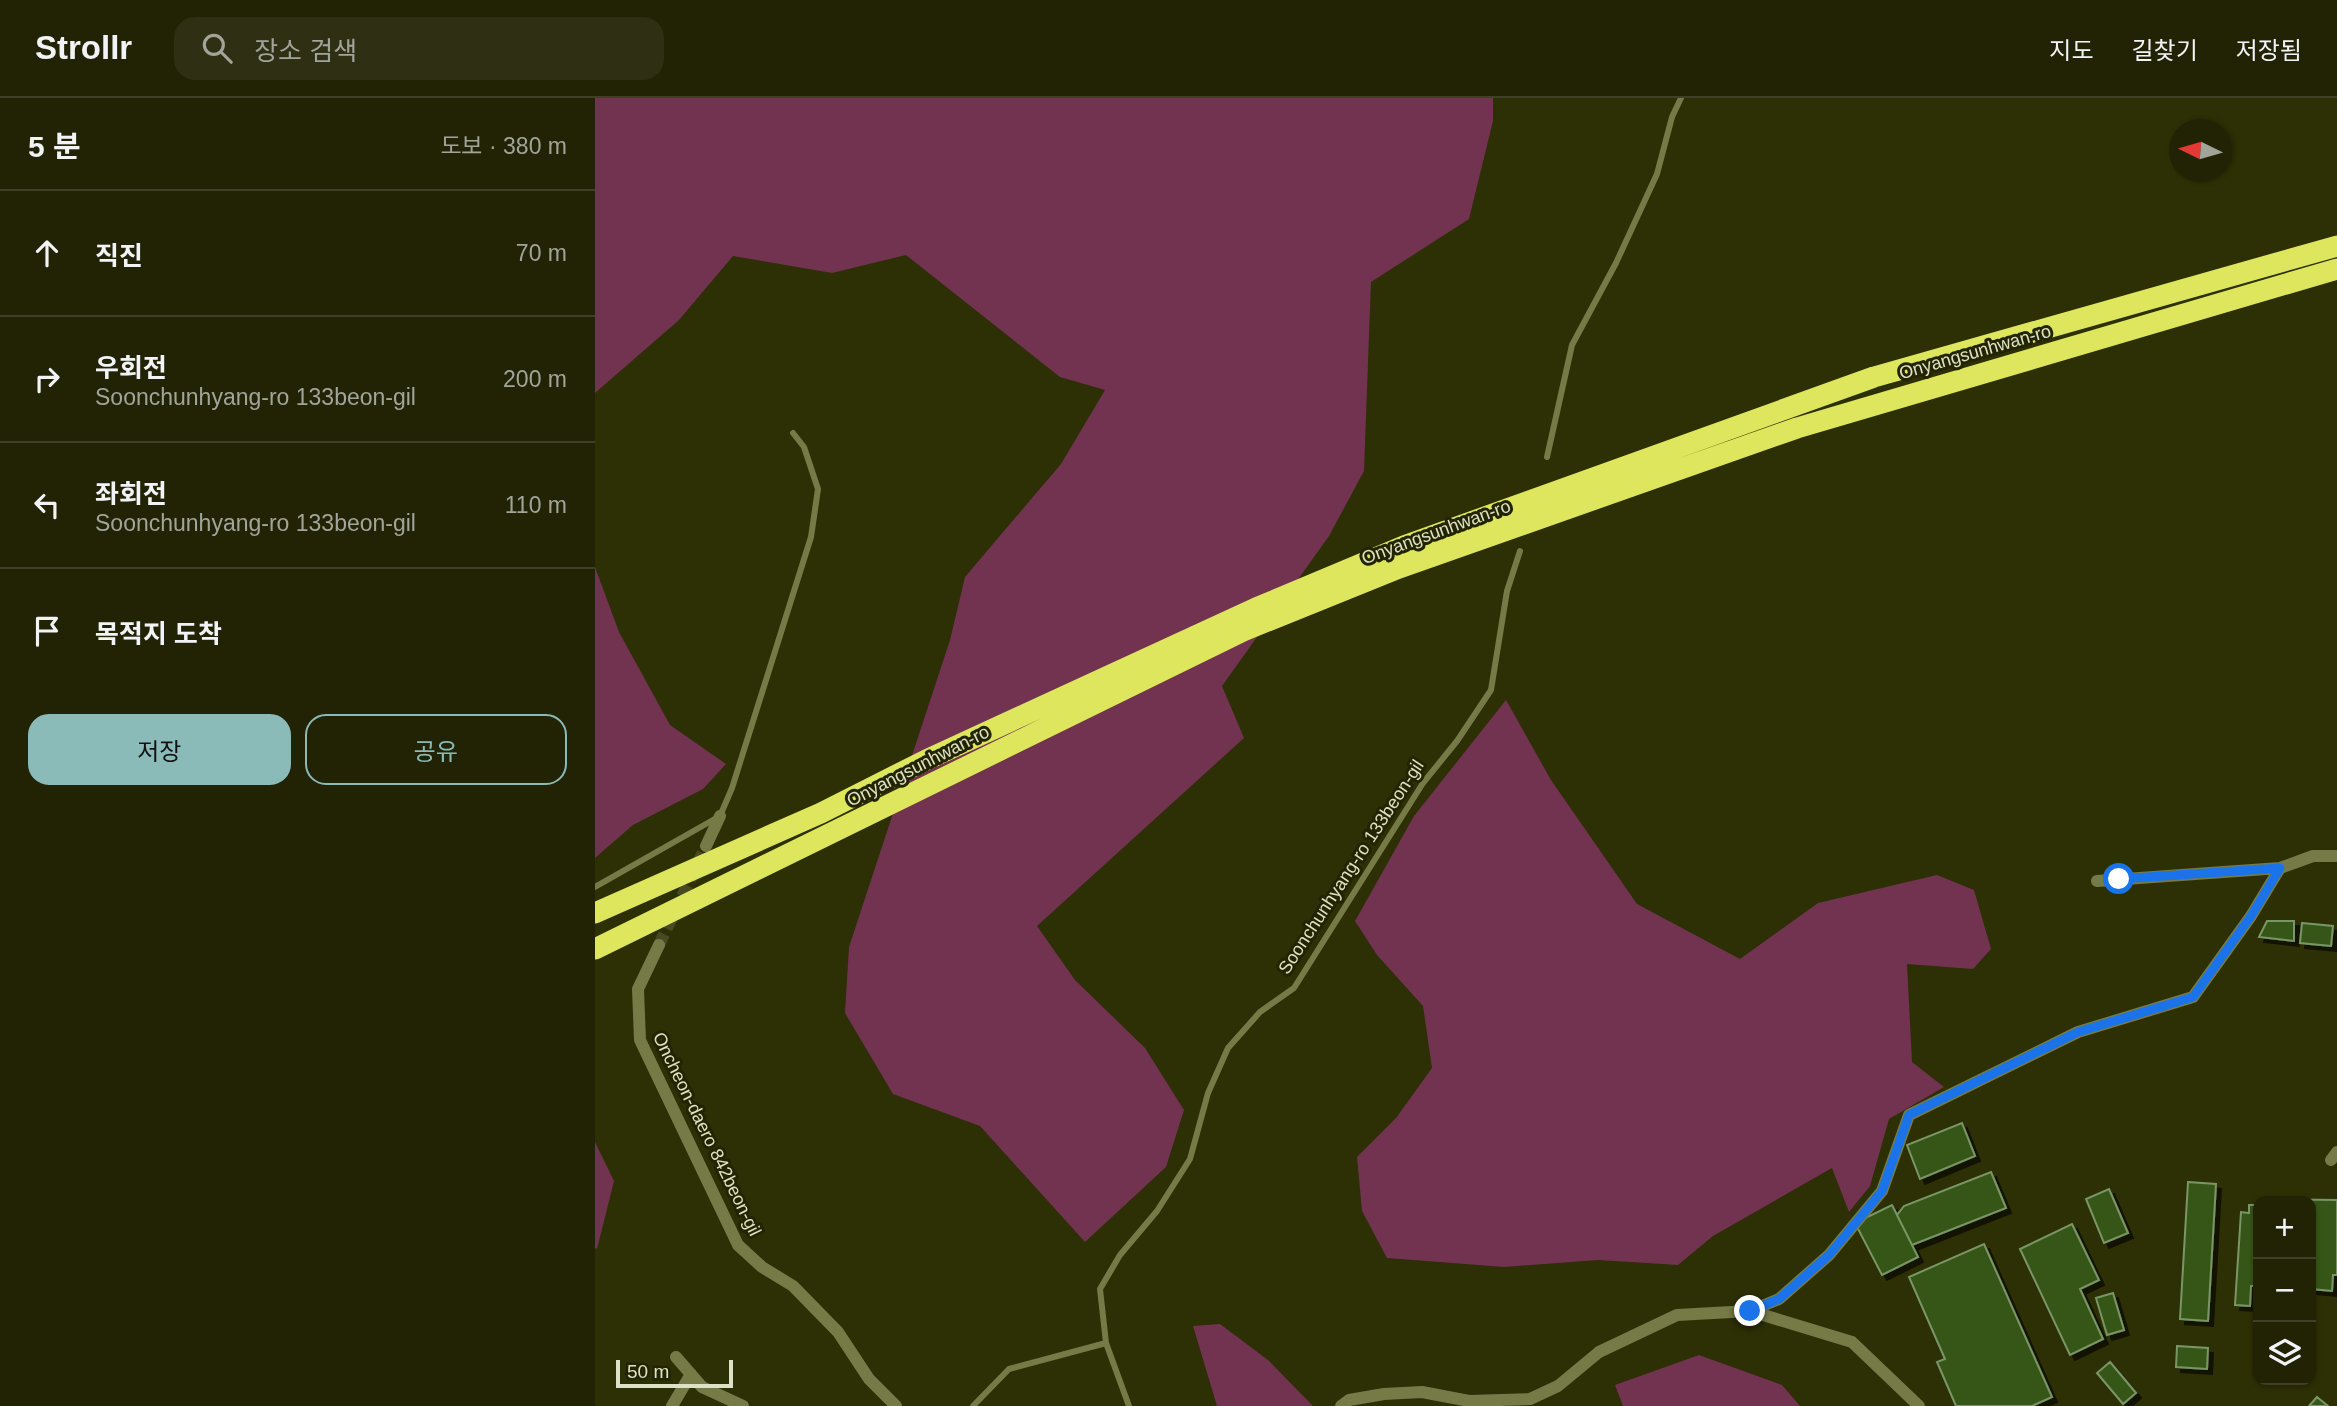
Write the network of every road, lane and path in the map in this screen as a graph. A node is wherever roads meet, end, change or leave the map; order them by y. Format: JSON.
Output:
{"nodes":[{"id":1,"x":1681,"y":98,"type":"edge"},
{"id":2,"x":2337,"y":246,"type":"edge"},
{"id":3,"x":2337,"y":269,"type":"edge"},
{"id":4,"x":793,"y":433,"type":"dead end"},
{"id":5,"x":1547,"y":457,"type":"dead end"},
{"id":6,"x":1521,"y":551,"type":"dead end"},
{"id":7,"x":720,"y":816,"type":"junction"},
{"id":8,"x":706,"y":846,"type":"tunnel mouth"},
{"id":9,"x":2337,"y":856,"type":"edge"},
{"id":10,"x":2280,"y":868,"type":"junction"},
{"id":11,"x":2097,"y":881,"type":"dead end"},
{"id":12,"x":595,"y":887,"type":"edge"},
{"id":13,"x":595,"y":913,"type":"edge"},
{"id":14,"x":659,"y":945,"type":"tunnel mouth"},
{"id":15,"x":595,"y":949,"type":"edge"},
{"id":16,"x":1750,"y":1311,"type":"junction"},
{"id":17,"x":1106,"y":1343,"type":"junction"},
{"id":18,"x":676,"y":1357,"type":"dead end"},
{"id":19,"x":691,"y":1374,"type":"junction"},
{"id":20,"x":672,"y":1406,"type":"edge"},
{"id":21,"x":743,"y":1406,"type":"edge"},
{"id":22,"x":896,"y":1406,"type":"edge"},
{"id":23,"x":973,"y":1406,"type":"edge"},
{"id":24,"x":1129,"y":1406,"type":"edge"},
{"id":25,"x":1341,"y":1406,"type":"edge"},
{"id":26,"x":1919,"y":1406,"type":"edge"}],
"edges":[{"from":1,"to":5,"type":"lane"},
{"from":2,"to":13,"type":"highway","name":"Onyangsunhwan-ro"},
{"from":3,"to":15,"type":"highway","name":"Onyangsunhwan-ro"},
{"from":4,"to":7,"type":"lane"},
{"from":6,"to":17,"type":"lane","name":"Soonchunhyang-ro 133beon-gil"},
{"from":7,"to":8,"type":"street"},
{"from":7,"to":12,"type":"lane"},
{"from":9,"to":10,"type":"street"},
{"from":10,"to":11,"type":"street"},
{"from":10,"to":16,"type":"street"},
{"from":14,"to":22,"type":"street","name":"Oncheon-daero 842beon-gil"},
{"from":16,"to":25,"type":"street"},
{"from":16,"to":26,"type":"street"},
{"from":17,"to":23,"type":"lane"},
{"from":17,"to":24,"type":"lane","name":"Soonchunhyang-ro 133beon-gil"},
{"from":18,"to":19,"type":"street"},
{"from":19,"to":20,"type":"street"},
{"from":19,"to":21,"type":"street"}]}
